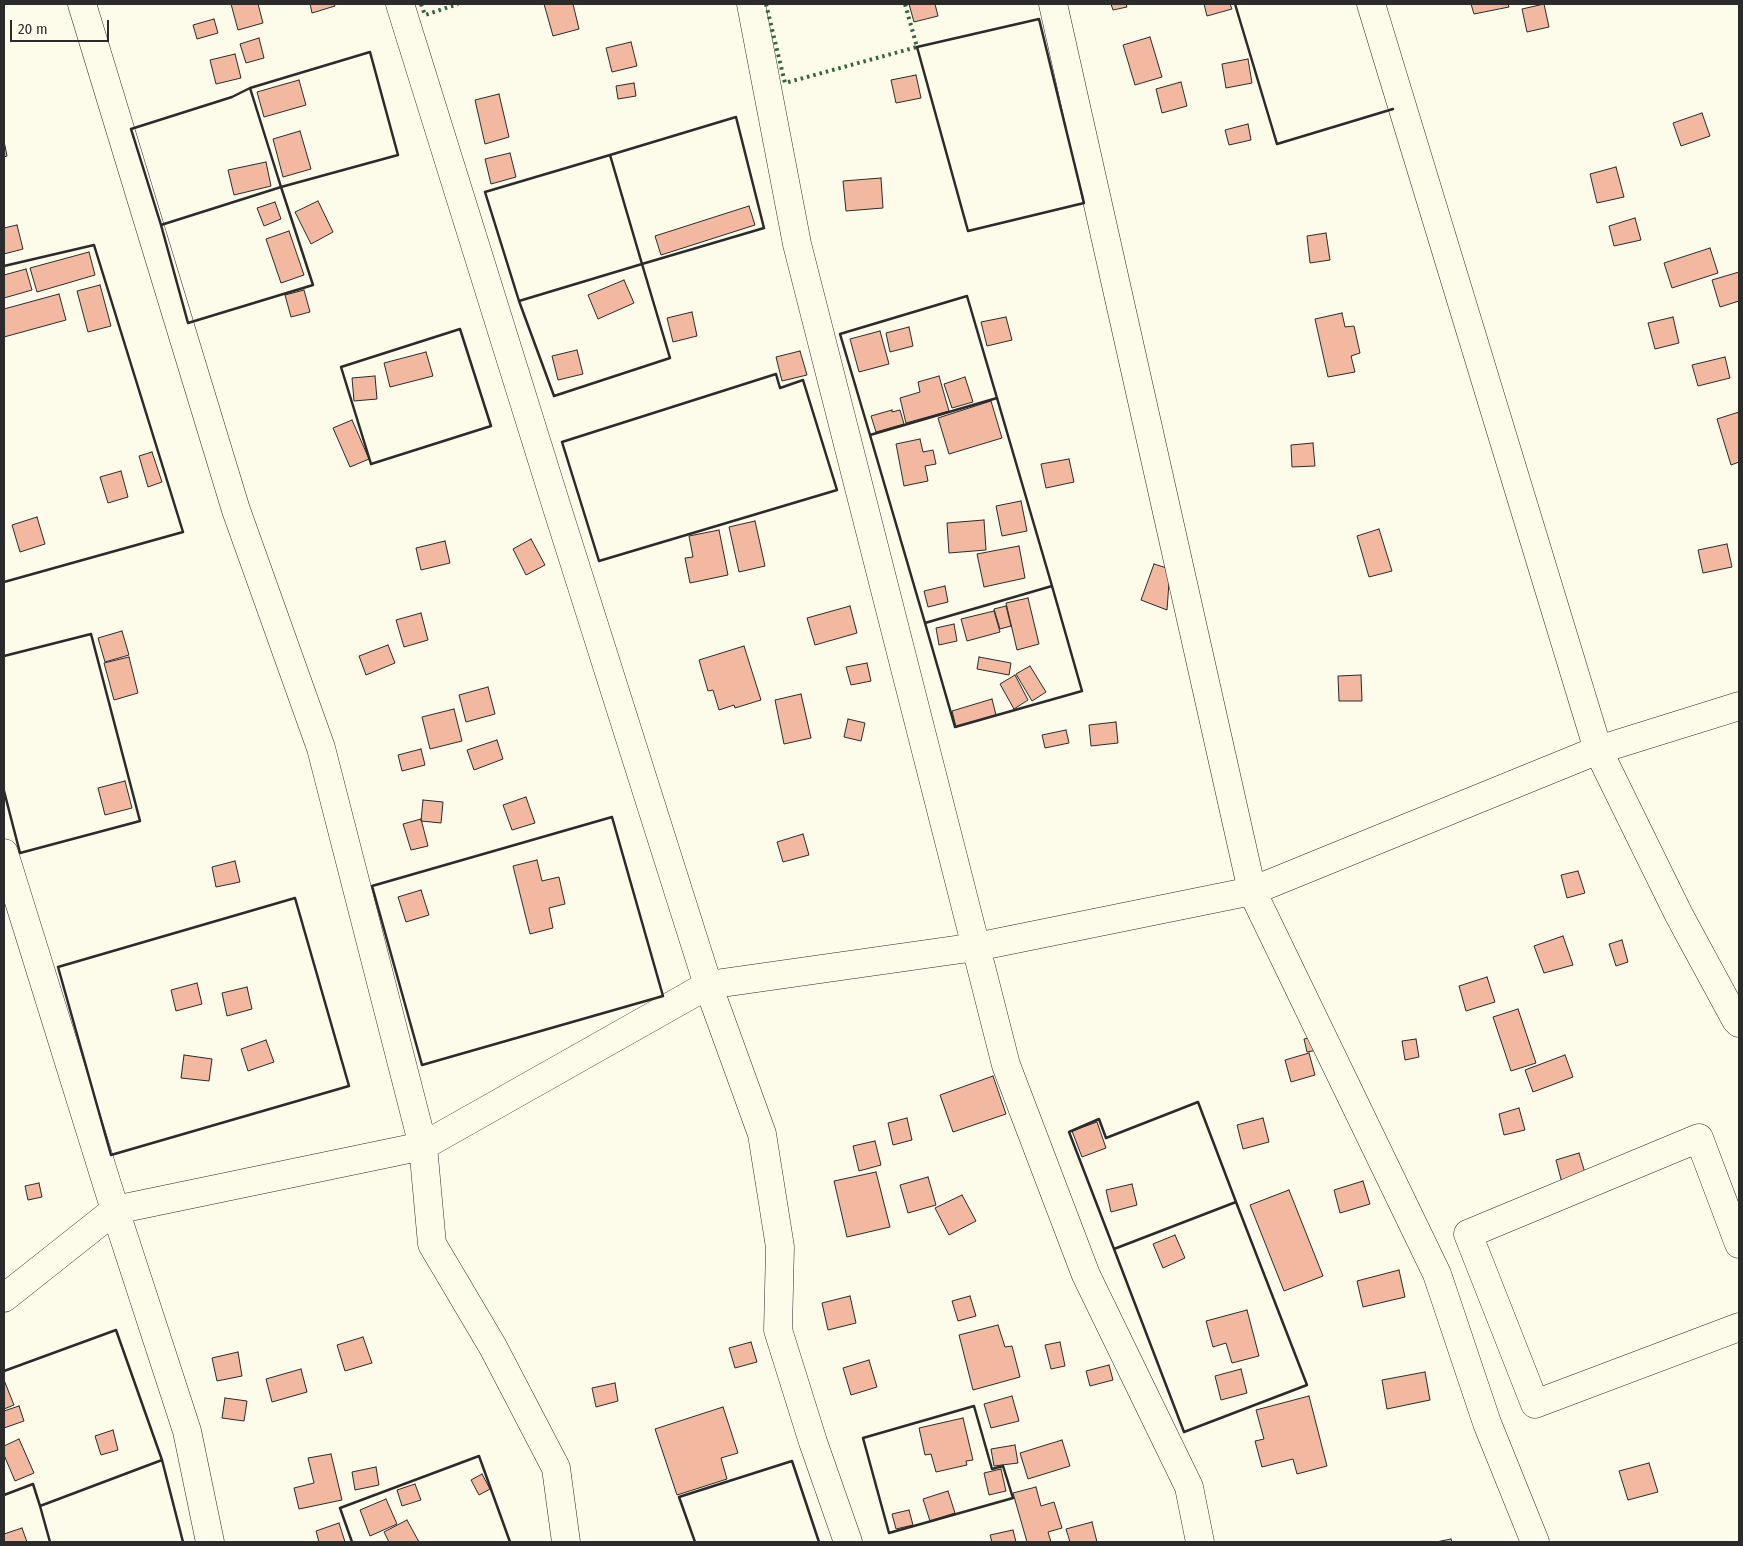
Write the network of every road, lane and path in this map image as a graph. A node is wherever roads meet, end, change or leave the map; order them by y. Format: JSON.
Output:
{"nodes":[{"id":1,"x":82,"y":4,"type":"edge"},
{"id":2,"x":400,"y":4,"type":"edge"},
{"id":3,"x":751,"y":4,"type":"edge"},
{"id":4,"x":1053,"y":4,"type":"edge"},
{"id":5,"x":1371,"y":4,"type":"edge"},
{"id":6,"x":1739,"y":706,"type":"edge"},
{"id":7,"x":1598,"y":750,"type":"junction"},
{"id":8,"x":4,"y":853,"type":"edge"},
{"id":9,"x":1252,"y":891,"type":"junction"},
{"id":10,"x":976,"y":946,"type":"junction"},
{"id":11,"x":708,"y":985,"type":"junction"},
{"id":12,"x":1739,"y":1022,"type":"edge"},
{"id":13,"x":423,"y":1146,"type":"junction"},
{"id":14,"x":115,"y":1210,"type":"junction"},
{"id":15,"x":1739,"y":1244,"type":"edge"},
{"id":16,"x":4,"y":1298,"type":"edge"},
{"id":17,"x":1739,"y":1327,"type":"edge"},
{"id":18,"x":210,"y":1542,"type":"edge"},
{"id":19,"x":566,"y":1542,"type":"edge"},
{"id":20,"x":848,"y":1542,"type":"edge"},
{"id":21,"x":1200,"y":1542,"type":"edge"},
{"id":22,"x":1535,"y":1542,"type":"edge"}],
"edges":[{"from":1,"to":13,"type":"street"},
{"from":2,"to":11,"type":"street"},
{"from":3,"to":10,"type":"street"},
{"from":4,"to":9,"type":"street"},
{"from":5,"to":7,"type":"street"},
{"from":6,"to":7,"type":"street"},
{"from":7,"to":9,"type":"street"},
{"from":7,"to":12,"type":"street"},
{"from":8,"to":14,"type":"street"},
{"from":9,"to":10,"type":"street"},
{"from":9,"to":22,"type":"street"},
{"from":10,"to":11,"type":"street"},
{"from":10,"to":21,"type":"street"},
{"from":11,"to":13,"type":"street"},
{"from":11,"to":20,"type":"street"},
{"from":13,"to":14,"type":"street"},
{"from":13,"to":19,"type":"street"},
{"from":14,"to":16,"type":"street"},
{"from":14,"to":18,"type":"street"},
{"from":15,"to":17,"type":"street"}]}
